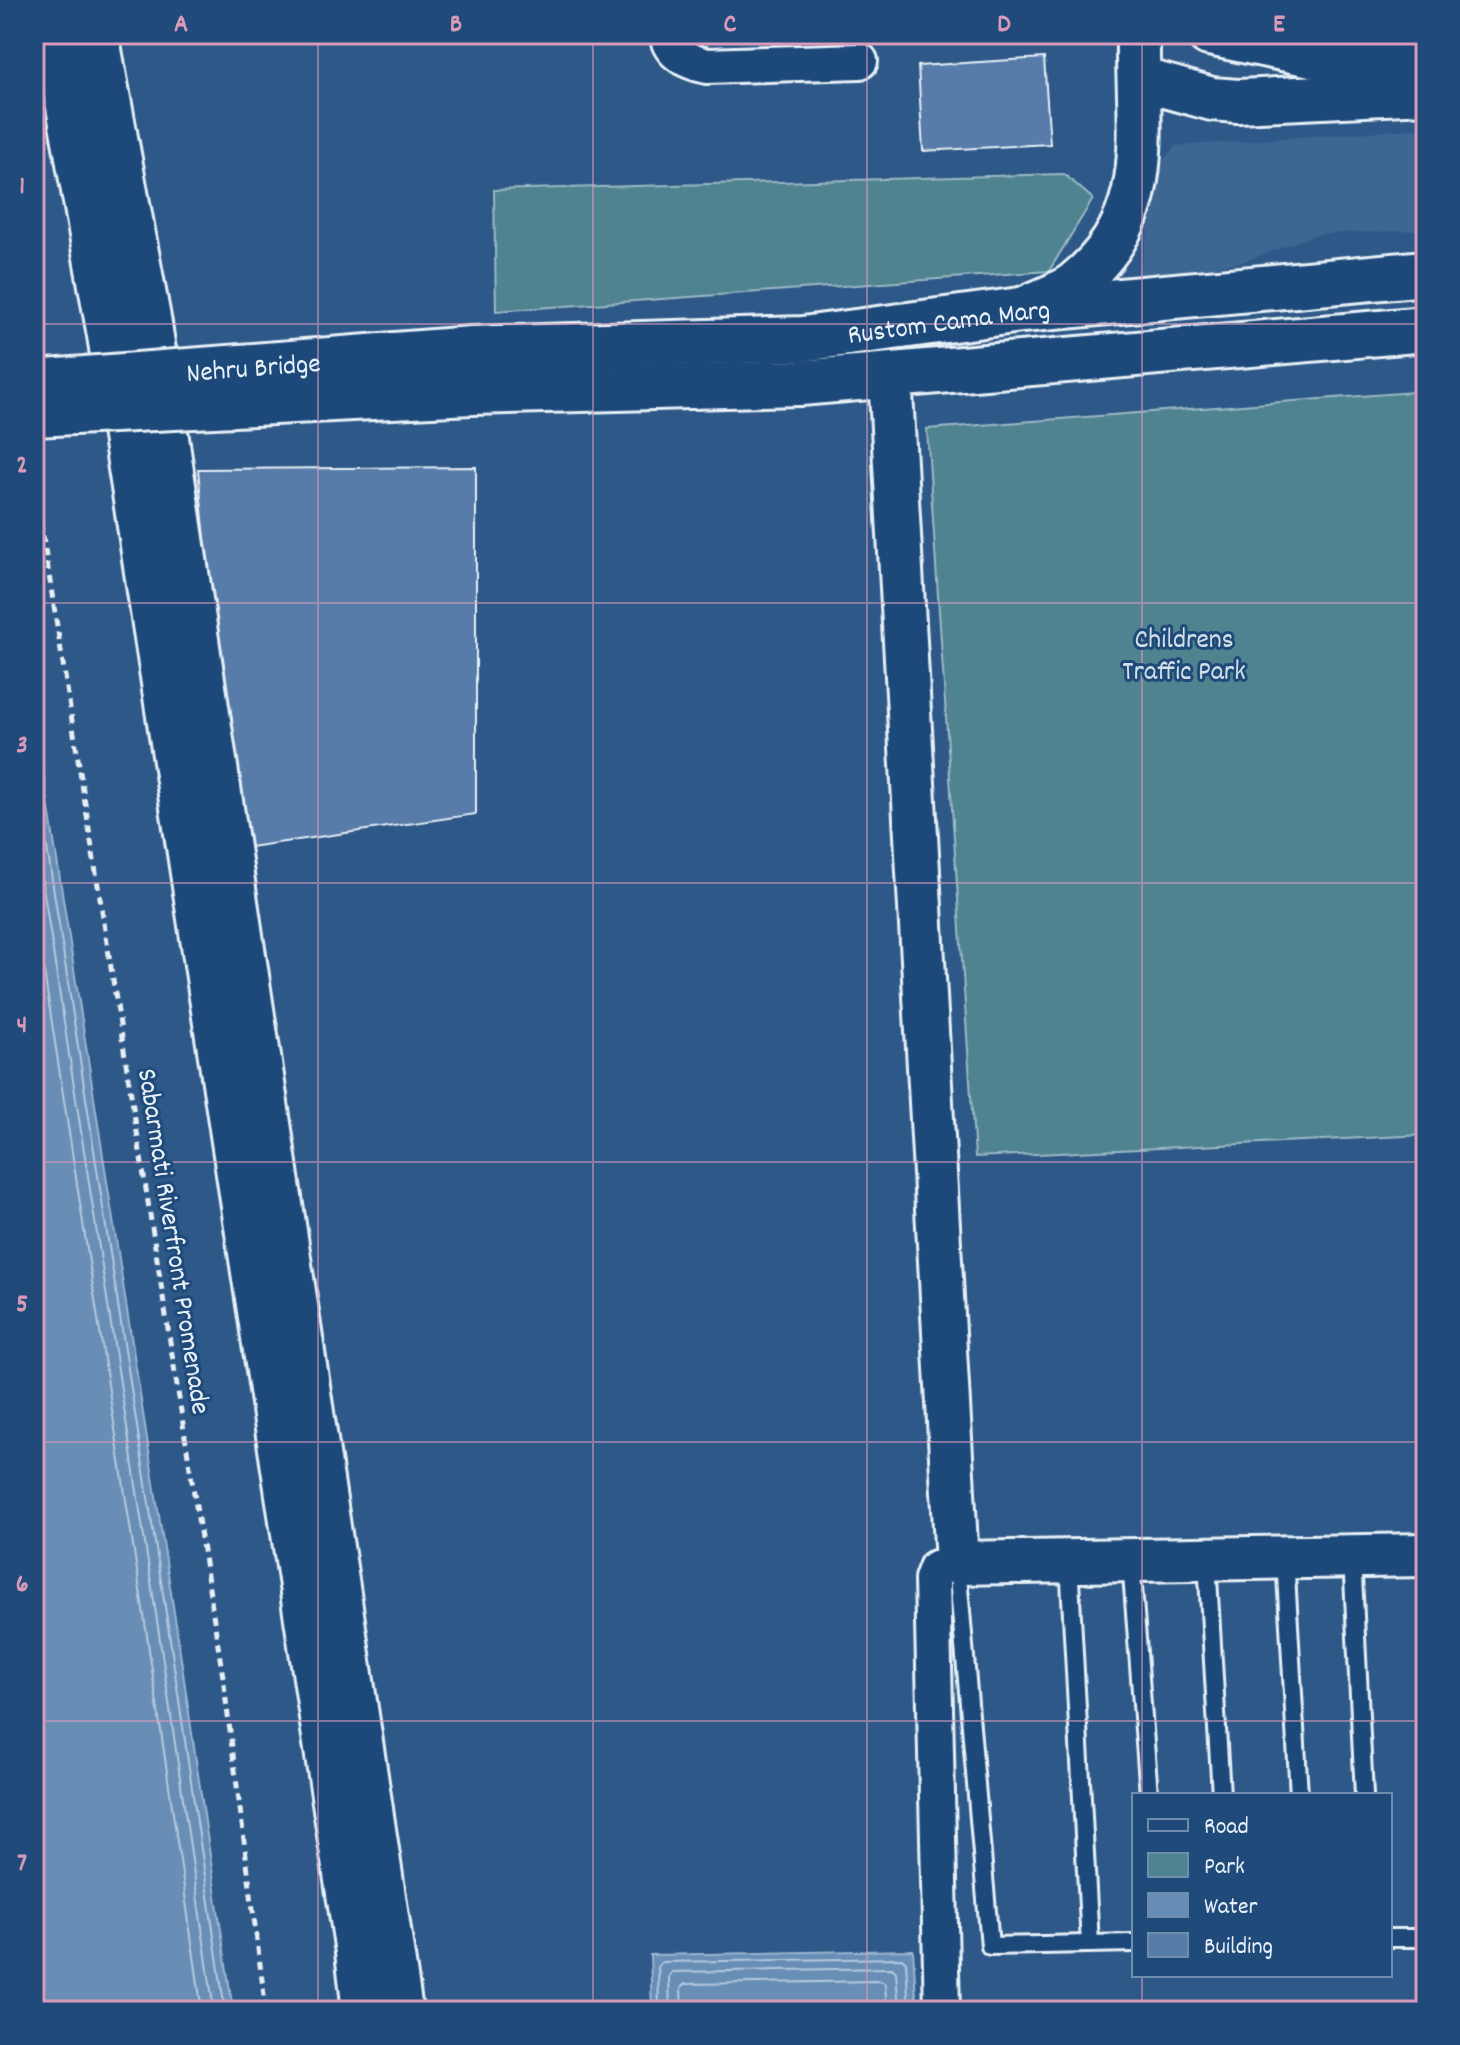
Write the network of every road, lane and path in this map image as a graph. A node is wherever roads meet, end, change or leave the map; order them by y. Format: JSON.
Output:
{"nodes":[{"id":1,"x":56,"y":34,"type":"edge"},
{"id":2,"x":96,"y":34,"type":"edge"},
{"id":3,"x":667,"y":34,"type":"edge"},
{"id":4,"x":1209,"y":34,"type":"edge"},
{"id":5,"x":1143,"y":47,"type":"edge"},
{"id":6,"x":1426,"y":51,"type":"edge"},
{"id":7,"x":860,"y":61,"type":"dead end"},
{"id":8,"x":1426,"y":92,"type":"edge"},
{"id":9,"x":1426,"y":273,"type":"edge"},
{"id":10,"x":1021,"y":310,"type":"junction"},
{"id":11,"x":1426,"y":329,"type":"edge"},
{"id":12,"x":472,"y":349,"type":"joint"},
{"id":13,"x":890,"y":375,"type":"junction"},
{"id":14,"x":34,"y":383,"type":"edge"},
{"id":15,"x":471,"y":392,"type":"joint"},
{"id":16,"x":34,"y":414,"type":"edge"},
{"id":17,"x":34,"y":480,"type":"edge"},
{"id":18,"x":1426,"y":1555,"type":"edge"},
{"id":19,"x":1352,"y":1556,"type":"junction"},
{"id":20,"x":1285,"y":1558,"type":"junction"},
{"id":21,"x":1207,"y":1559,"type":"junction"},
{"id":22,"x":1131,"y":1560,"type":"junction"},
{"id":23,"x":1069,"y":1562,"type":"junction"},
{"id":24,"x":957,"y":1563,"type":"junction"},
{"id":25,"x":1149,"y":1793,"type":"edge"},
{"id":26,"x":1221,"y":1793,"type":"edge"},
{"id":27,"x":1299,"y":1793,"type":"edge"},
{"id":28,"x":1364,"y":1793,"type":"edge"},
{"id":29,"x":1392,"y":1938,"type":"edge"},
{"id":30,"x":1426,"y":1938,"type":"edge"},
{"id":31,"x":1132,"y":1943,"type":"edge"},
{"id":32,"x":1090,"y":1944,"type":"junction"},
{"id":33,"x":266,"y":2011,"type":"edge"},
{"id":34,"x":365,"y":2011,"type":"edge"},
{"id":35,"x":400,"y":2011,"type":"edge"},
{"id":36,"x":942,"y":2011,"type":"edge"}],
"edges":[{"from":1,"to":34,"type":"main road"},
{"from":2,"to":35,"type":"main road"},
{"from":3,"to":7,"type":"street"},
{"from":4,"to":6,"type":"street"},
{"from":5,"to":8,"type":"street"},
{"from":5,"to":10,"type":"street"},
{"from":9,"to":10,"type":"main road","name":"Rustom Cama Marg"},
{"from":10,"to":12,"type":"main road","name":"Rustom Cama Marg"},
{"from":11,"to":13,"type":"main road","name":"Rustom Cama Marg"},
{"from":12,"to":14,"type":"main road","name":"Nehru Bridge","bridge":true},
{"from":13,"to":15,"type":"main road","name":"Rustom Cama Marg"},
{"from":13,"to":24,"type":"street"},
{"from":15,"to":16,"type":"main road","name":"Nehru Bridge","bridge":true},
{"from":17,"to":33,"type":"path","name":"Sabarmati Riverfront Promenade"},
{"from":18,"to":19,"type":"street"},
{"from":19,"to":20,"type":"street"},
{"from":19,"to":28,"type":"lane"},
{"from":20,"to":21,"type":"street"},
{"from":20,"to":27,"type":"lane"},
{"from":21,"to":22,"type":"street"},
{"from":21,"to":26,"type":"lane"},
{"from":22,"to":23,"type":"street"},
{"from":22,"to":25,"type":"lane"},
{"from":23,"to":24,"type":"street"},
{"from":23,"to":32,"type":"lane"},
{"from":24,"to":32,"type":"lane"},
{"from":24,"to":36,"type":"street"},
{"from":29,"to":30,"type":"lane"},
{"from":31,"to":32,"type":"lane"}]}
